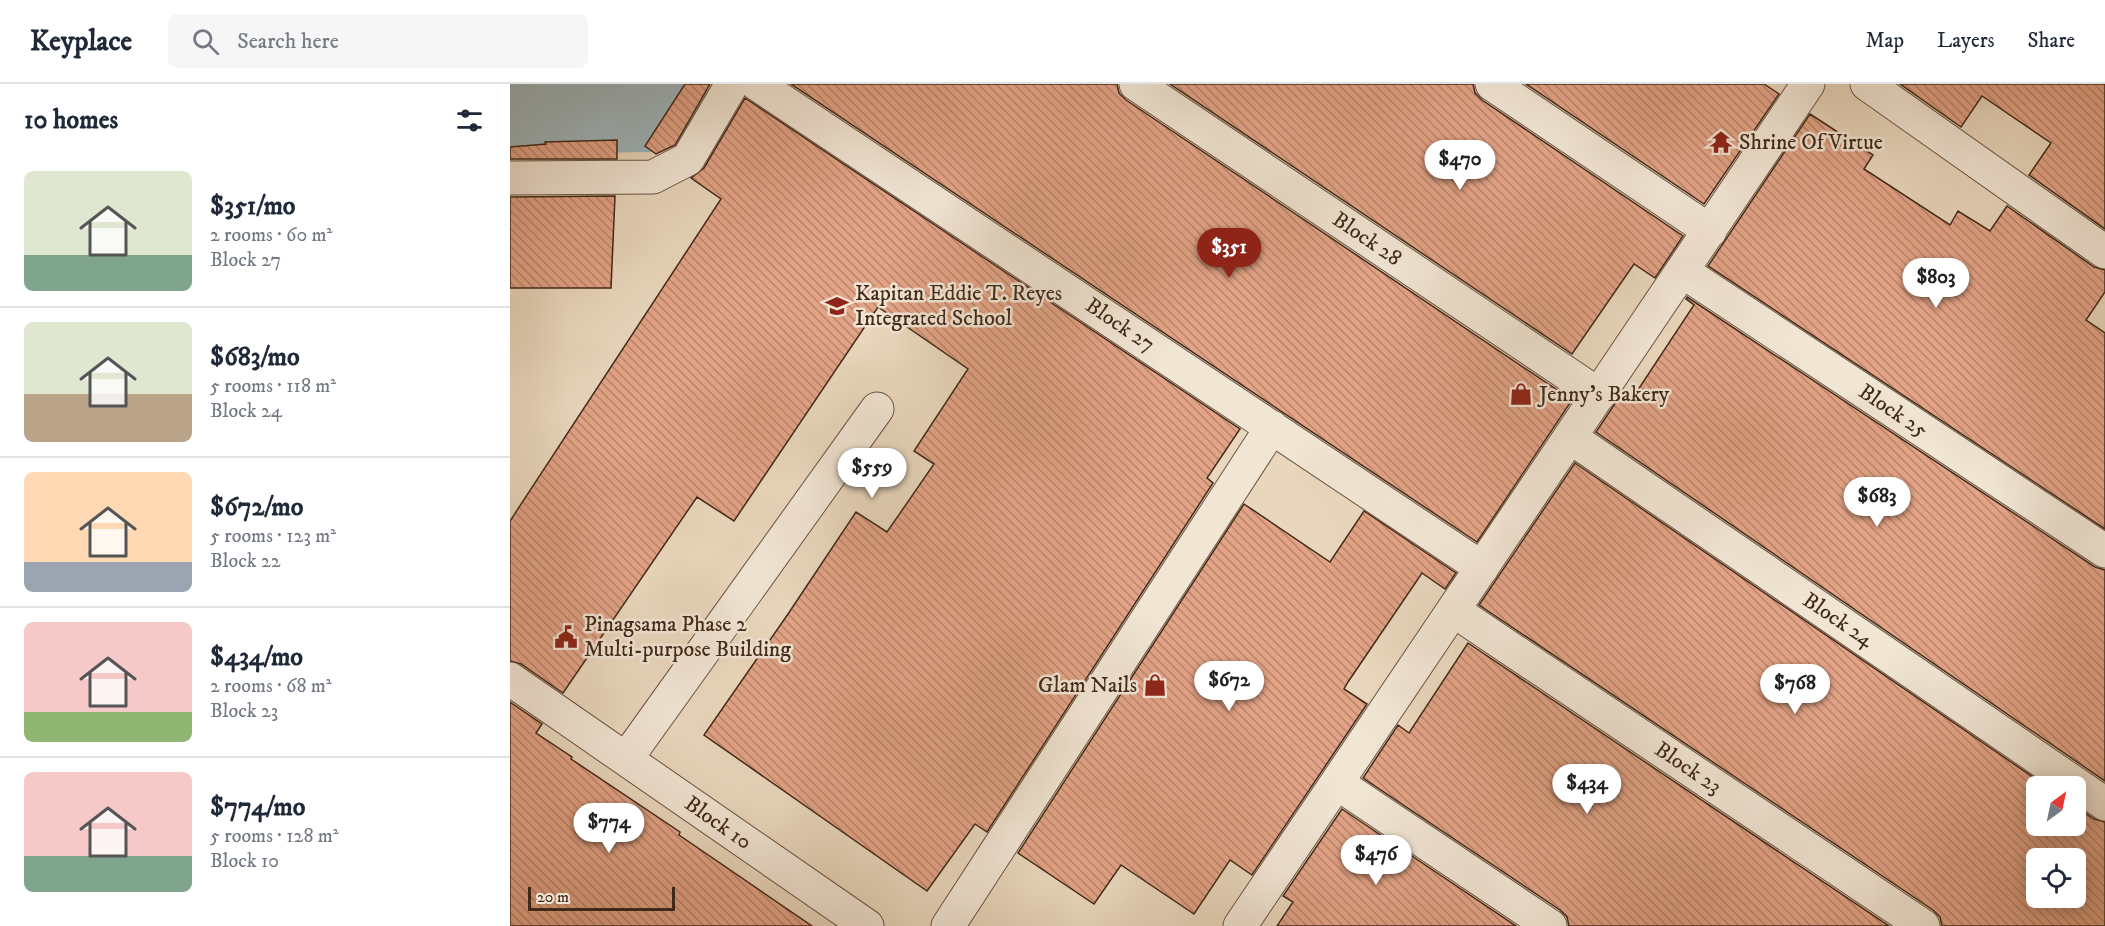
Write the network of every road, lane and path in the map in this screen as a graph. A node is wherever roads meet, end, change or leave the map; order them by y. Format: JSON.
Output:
{"nodes":[{"id":1,"x":732,"y":84,"type":"edge"},
{"id":2,"x":757,"y":84,"type":"edge"},
{"id":3,"x":1136,"y":84,"type":"edge"},
{"id":4,"x":1492,"y":84,"type":"edge"},
{"id":5,"x":1808,"y":84,"type":"edge"},
{"id":6,"x":1867,"y":84,"type":"edge"},
{"id":7,"x":510,"y":178,"type":"edge"},
{"id":8,"x":1710,"y":231,"type":"junction"},
{"id":9,"x":2105,"y":252,"type":"edge"},
{"id":10,"x":1682,"y":271,"type":"junction"},
{"id":11,"x":1599,"y":395,"type":"junction"},
{"id":12,"x":877,"y":409,"type":"dead end"},
{"id":13,"x":1272,"y":427,"type":"junction"},
{"id":14,"x":1570,"y":437,"type":"junction"},
{"id":15,"x":2105,"y":551,"type":"edge"},
{"id":16,"x":1482,"y":568,"type":"junction"},
{"id":17,"x":1453,"y":610,"type":"junction"},
{"id":18,"x":512,"y":686,"type":"edge"},
{"id":19,"x":626,"y":759,"type":"junction"},
{"id":20,"x":1337,"y":783,"type":"junction"},
{"id":21,"x":2105,"y":804,"type":"edge"},
{"id":22,"x":867,"y":926,"type":"edge"},
{"id":23,"x":948,"y":926,"type":"edge"},
{"id":24,"x":1240,"y":926,"type":"edge"},
{"id":25,"x":1550,"y":926,"type":"edge"},
{"id":26,"x":1923,"y":926,"type":"edge"}],
"edges":[{"from":1,"to":7,"type":"street"},
{"from":2,"to":13,"type":"street","name":"Block 27"},
{"from":3,"to":11,"type":"street","name":"Block 28"},
{"from":4,"to":8,"type":"street"},
{"from":5,"to":8,"type":"street"},
{"from":6,"to":9,"type":"street"},
{"from":8,"to":10,"type":"street"},
{"from":10,"to":11,"type":"street"},
{"from":10,"to":15,"type":"street","name":"Block 25"},
{"from":11,"to":14,"type":"street"},
{"from":12,"to":19,"type":"street"},
{"from":13,"to":16,"type":"street","name":"Block 27"},
{"from":13,"to":23,"type":"street"},
{"from":14,"to":16,"type":"street"},
{"from":14,"to":21,"type":"street","name":"Block 24"},
{"from":16,"to":17,"type":"street"},
{"from":17,"to":20,"type":"street"},
{"from":17,"to":26,"type":"street","name":"Block 23"},
{"from":18,"to":19,"type":"street","name":"Block 10"},
{"from":19,"to":22,"type":"street","name":"Block 10"},
{"from":20,"to":24,"type":"street"},
{"from":20,"to":25,"type":"street"}]}
